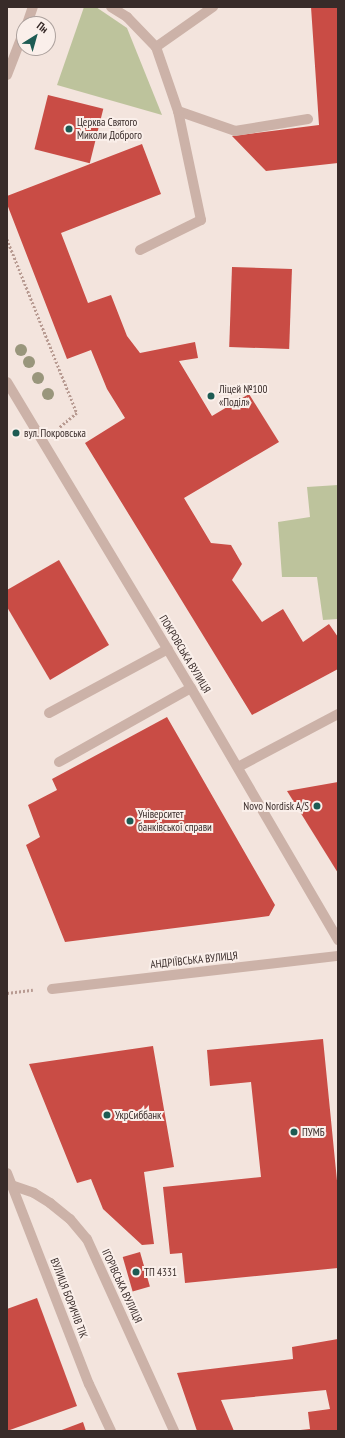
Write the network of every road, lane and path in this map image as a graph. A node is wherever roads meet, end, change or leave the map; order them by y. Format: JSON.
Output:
{"nodes":[{"id":1,"x":111,"y":7,"type":"edge"},
{"id":2,"x":213,"y":7,"type":"edge"},
{"id":3,"x":156,"y":47,"type":"junction"},
{"id":4,"x":16,"y":52,"type":"edge"},
{"id":5,"x":7,"y":75,"type":"edge"},
{"id":6,"x":178,"y":111,"type":"junction"},
{"id":7,"x":308,"y":119,"type":"dead end"},
{"id":8,"x":7,"y":239,"type":"edge"},
{"id":9,"x":140,"y":250,"type":"dead end"},
{"id":10,"x":7,"y":382,"type":"edge"},
{"id":11,"x":59,"y":428,"type":"dead end"},
{"id":12,"x":168,"y":648,"type":"junction"},
{"id":13,"x":191,"y":688,"type":"junction"},
{"id":14,"x":49,"y":713,"type":"dead end"},
{"id":15,"x":338,"y":714,"type":"edge"},
{"id":16,"x":59,"y":762,"type":"dead end"},
{"id":17,"x":238,"y":767,"type":"junction"},
{"id":18,"x":338,"y":940,"type":"edge"},
{"id":19,"x":338,"y":956,"type":"edge"},
{"id":20,"x":52,"y":988,"type":"joint"},
{"id":21,"x":7,"y":993,"type":"edge"},
{"id":22,"x":7,"y":1173,"type":"edge"},
{"id":23,"x":11,"y":1185,"type":"junction"},
{"id":24,"x":111,"y":1431,"type":"edge"},
{"id":25,"x":174,"y":1431,"type":"edge"}],
"edges":[{"from":1,"to":3,"type":"street"},
{"from":2,"to":3,"type":"street"},
{"from":3,"to":6,"type":"street"},
{"from":4,"to":5,"type":"street"},
{"from":6,"to":7,"type":"street"},
{"from":6,"to":9,"type":"street"},
{"from":8,"to":11,"type":"path"},
{"from":10,"to":12,"type":"street","name":"ПОКРОВСЬКА ВУЛИЦЯ"},
{"from":12,"to":13,"type":"street","name":"ПОКРОВСЬКА ВУЛИЦЯ"},
{"from":12,"to":14,"type":"street"},
{"from":13,"to":16,"type":"street"},
{"from":13,"to":17,"type":"street","name":"ПОКРОВСЬКА ВУЛИЦЯ"},
{"from":15,"to":17,"type":"street"},
{"from":17,"to":18,"type":"street","name":"ПОКРОВСЬКА ВУЛИЦЯ"},
{"from":19,"to":20,"type":"street","name":"АНДРІЇВСЬКА ВУЛИЦЯ"},
{"from":20,"to":21,"type":"path"},
{"from":22,"to":23,"type":"street","name":"ВУЛИЦЯ БОРИЧІВ ТІК"},
{"from":23,"to":24,"type":"street","name":"ВУЛИЦЯ БОРИЧІВ ТІК"},
{"from":23,"to":25,"type":"street","name":"ІГОРІВСЬКА ВУЛИЦЯ"}]}
